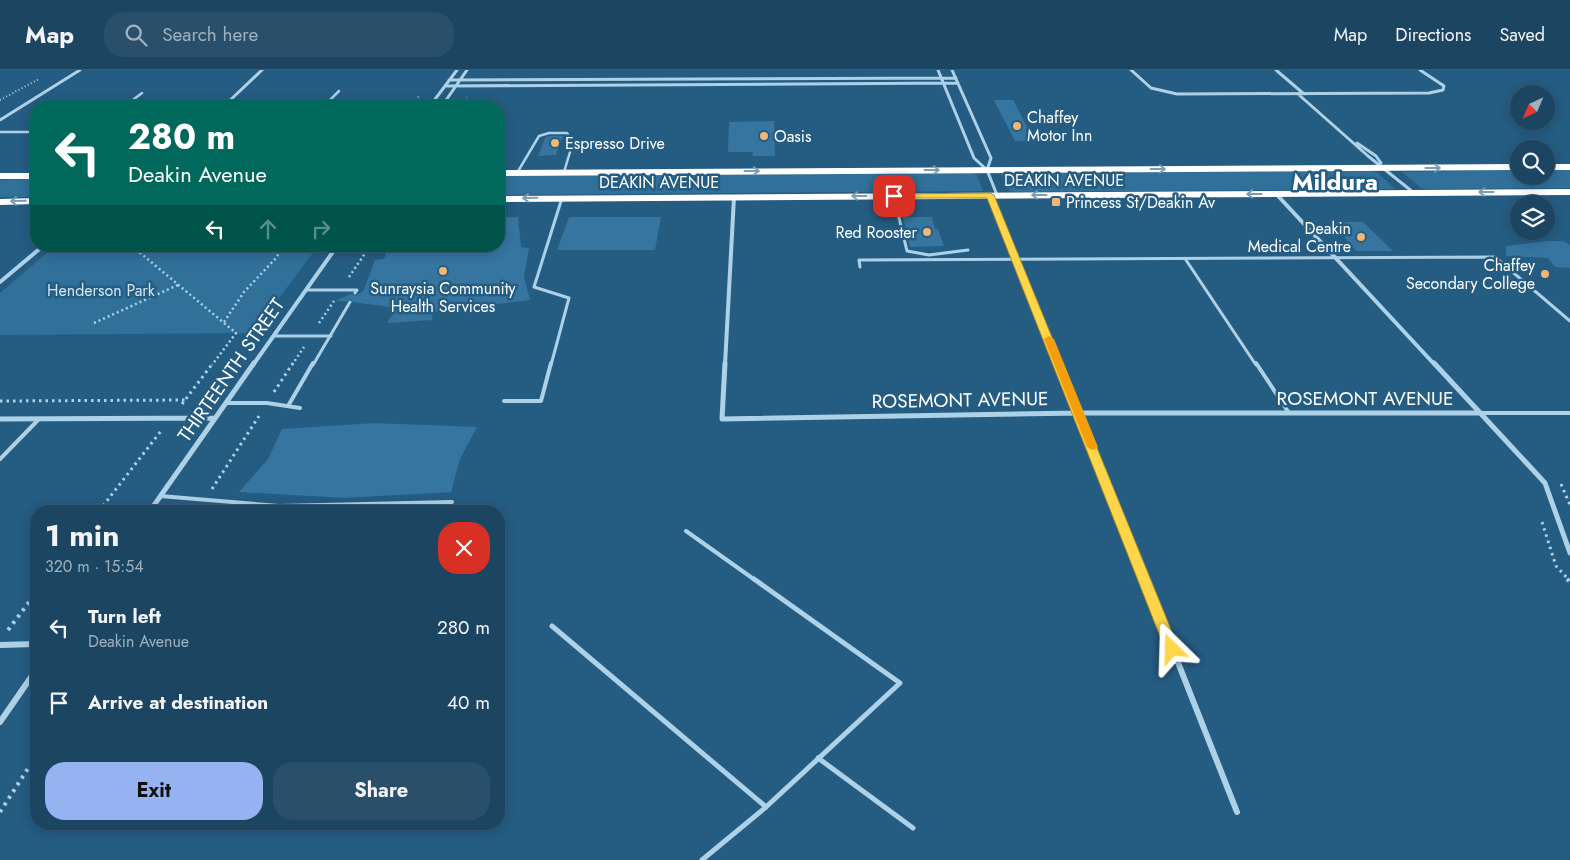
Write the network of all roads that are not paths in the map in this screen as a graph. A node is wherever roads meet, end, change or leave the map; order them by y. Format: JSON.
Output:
{"nodes":[{"id":1,"x":80,"y":70,"type":"edge"},
{"id":2,"x":262,"y":70,"type":"edge"},
{"id":3,"x":457,"y":70,"type":"edge"},
{"id":4,"x":467,"y":70,"type":"edge"},
{"id":5,"x":938,"y":70,"type":"edge"},
{"id":6,"x":952,"y":70,"type":"edge"},
{"id":7,"x":1131,"y":70,"type":"edge"},
{"id":8,"x":1276,"y":70,"type":"edge"},
{"id":9,"x":1420,"y":70,"type":"edge"},
{"id":10,"x":941,"y":78,"type":"junction"},
{"id":11,"x":956,"y":78,"type":"junction"},
{"id":12,"x":449,"y":80,"type":"junction"},
{"id":13,"x":459,"y":80,"type":"junction"},
{"id":14,"x":943,"y":83,"type":"junction"},
{"id":15,"x":958,"y":83,"type":"junction"},
{"id":16,"x":446,"y":86,"type":"junction"},
{"id":17,"x":456,"y":86,"type":"junction"},
{"id":18,"x":339,"y":91,"type":"dead end"},
{"id":19,"x":142,"y":93,"type":"dead end"},
{"id":20,"x":1298,"y":94,"type":"junction"},
{"id":21,"x":1304,"y":94,"type":"junction"},
{"id":22,"x":32,"y":100,"type":"edge"},
{"id":23,"x":133,"y":100,"type":"edge"},
{"id":24,"x":230,"y":100,"type":"edge"},
{"id":25,"x":330,"y":100,"type":"edge"},
{"id":26,"x":435,"y":100,"type":"edge"},
{"id":27,"x":446,"y":100,"type":"edge"},
{"id":28,"x":30,"y":101,"type":"edge"},
{"id":29,"x":0,"y":120,"type":"edge"},
{"id":30,"x":0,"y":132,"type":"edge"},
{"id":31,"x":30,"y":132,"type":"edge"},
{"id":32,"x":1510,"y":167,"type":"edge"},
{"id":33,"x":1555,"y":167,"type":"edge"},
{"id":34,"x":1570,"y":167,"type":"edge"},
{"id":35,"x":1384,"y":168,"type":"junction"},
{"id":36,"x":987,"y":170,"type":"junction"},
{"id":37,"x":564,"y":172,"type":"junction"},
{"id":38,"x":505,"y":173,"type":"edge"},
{"id":39,"x":517,"y":173,"type":"junction"},
{"id":40,"x":0,"y":176,"type":"edge"},
{"id":41,"x":30,"y":176,"type":"edge"},
{"id":42,"x":1570,"y":192,"type":"edge"},
{"id":43,"x":1414,"y":193,"type":"junction"},
{"id":44,"x":1276,"y":194,"type":"junction"},
{"id":45,"x":994,"y":195,"type":"junction"},
{"id":46,"x":894,"y":196,"type":"junction"},
{"id":47,"x":734,"y":197,"type":"junction"},
{"id":48,"x":562,"y":198,"type":"junction"},
{"id":49,"x":505,"y":199,"type":"edge"},
{"id":50,"x":30,"y":201,"type":"edge"},
{"id":51,"x":0,"y":202,"type":"edge"},
{"id":52,"x":968,"y":250,"type":"dead end"},
{"id":53,"x":36,"y":252,"type":"edge"},
{"id":54,"x":333,"y":252,"type":"edge"},
{"id":55,"x":1017,"y":259,"type":"junction"},
{"id":56,"x":1336,"y":259,"type":"junction"},
{"id":57,"x":1186,"y":260,"type":"junction"},
{"id":58,"x":860,"y":267,"type":"dead end"},
{"id":59,"x":0,"y":282,"type":"edge"},
{"id":60,"x":306,"y":290,"type":"junction"},
{"id":61,"x":355,"y":293,"type":"dead end"},
{"id":62,"x":350,"y":302,"type":"dead end"},
{"id":63,"x":1570,"y":321,"type":"edge"},
{"id":64,"x":274,"y":336,"type":"junction"},
{"id":65,"x":331,"y":336,"type":"junction"},
{"id":66,"x":504,"y":401,"type":"dead end"},
{"id":67,"x":226,"y":403,"type":"junction"},
{"id":68,"x":288,"y":406,"type":"junction"},
{"id":69,"x":300,"y":408,"type":"dead end"},
{"id":70,"x":1079,"y":413,"type":"junction"},
{"id":71,"x":1289,"y":413,"type":"junction"},
{"id":72,"x":1481,"y":413,"type":"junction"},
{"id":73,"x":1570,"y":413,"type":"edge"},
{"id":74,"x":215,"y":418,"type":"junction"},
{"id":75,"x":0,"y":419,"type":"edge"},
{"id":76,"x":40,"y":419,"type":"junction"},
{"id":77,"x":0,"y":460,"type":"edge"},
{"id":78,"x":160,"y":496,"type":"junction"},
{"id":79,"x":452,"y":502,"type":"dead end"},
{"id":80,"x":154,"y":505,"type":"edge"},
{"id":81,"x":266,"y":505,"type":"edge"},
{"id":82,"x":322,"y":505,"type":"edge"},
{"id":83,"x":686,"y":531,"type":"dead end"},
{"id":84,"x":1570,"y":552,"type":"edge"},
{"id":85,"x":552,"y":626,"type":"dead end"},
{"id":86,"x":30,"y":644,"type":"edge"},
{"id":87,"x":0,"y":645,"type":"edge"},
{"id":88,"x":30,"y":679,"type":"edge"},
{"id":89,"x":0,"y":722,"type":"edge"},
{"id":90,"x":818,"y":758,"type":"junction"},
{"id":91,"x":766,"y":807,"type":"junction"},
{"id":92,"x":1236,"y":812,"type":"dead end"},
{"id":93,"x":913,"y":828,"type":"dead end"},
{"id":94,"x":702,"y":860,"type":"edge"}],
"edges":[{"from":1,"to":22,"type":"street"},
{"from":2,"to":24,"type":"street"},
{"from":3,"to":12,"type":"street"},
{"from":4,"to":13,"type":"street"},
{"from":5,"to":10,"type":"street"},
{"from":6,"to":11,"type":"street"},
{"from":7,"to":20,"type":"street"},
{"from":8,"to":21,"type":"street"},
{"from":9,"to":21,"type":"street"},
{"from":10,"to":11,"type":"street"},
{"from":10,"to":13,"type":"street"},
{"from":10,"to":14,"type":"street"},
{"from":11,"to":15,"type":"street"},
{"from":12,"to":13,"type":"street"},
{"from":12,"to":16,"type":"street"},
{"from":13,"to":17,"type":"street"},
{"from":14,"to":15,"type":"street"},
{"from":14,"to":17,"type":"street"},
{"from":14,"to":36,"type":"street"},
{"from":15,"to":36,"type":"street"},
{"from":16,"to":17,"type":"street"},
{"from":16,"to":26,"type":"street"},
{"from":17,"to":27,"type":"street"},
{"from":18,"to":25,"type":"lane"},
{"from":19,"to":23,"type":"lane"},
{"from":20,"to":21,"type":"street"},
{"from":20,"to":35,"type":"street"},
{"from":28,"to":29,"type":"street"},
{"from":30,"to":31,"type":"lane"},
{"from":35,"to":32,"type":"highway","name":"DEAKIN AVENUE","one_way":true},
{"from":33,"to":34,"type":"highway"},
{"from":36,"to":35,"type":"highway","name":"DEAKIN AVENUE","one_way":true},
{"from":35,"to":43,"type":"street"},
{"from":37,"to":36,"type":"highway","name":"DEAKIN AVENUE","one_way":true},
{"from":36,"to":45,"type":"street"},
{"from":37,"to":39,"type":"highway","name":"DEAKIN AVENUE"},
{"from":37,"to":39,"type":"lane"},
{"from":38,"to":39,"type":"highway","name":"DEAKIN AVENUE"},
{"from":40,"to":41,"type":"highway"},
{"from":42,"to":43,"type":"highway","name":"DEAKIN AVENUE","one_way":true},
{"from":43,"to":44,"type":"highway","name":"DEAKIN AVENUE"},
{"from":44,"to":45,"type":"highway","name":"DEAKIN AVENUE","one_way":true},
{"from":44,"to":56,"type":"street"},
{"from":45,"to":46,"type":"highway","name":"DEAKIN AVENUE"},
{"from":45,"to":55,"type":"street"},
{"from":46,"to":47,"type":"highway","name":"DEAKIN AVENUE","one_way":true},
{"from":46,"to":52,"type":"lane"},
{"from":47,"to":48,"type":"highway","name":"DEAKIN AVENUE"},
{"from":47,"to":70,"type":"street","name":"ROSEMONT AVENUE"},
{"from":48,"to":49,"type":"highway","name":"DEAKIN AVENUE","one_way":true},
{"from":48,"to":66,"type":"lane"},
{"from":50,"to":51,"type":"highway","one_way":true},
{"from":53,"to":59,"type":"street"},
{"from":54,"to":60,"type":"street","name":"THIRTEENTH STREET"},
{"from":55,"to":57,"type":"lane"},
{"from":55,"to":58,"type":"lane"},
{"from":55,"to":70,"type":"street"},
{"from":56,"to":57,"type":"lane"},
{"from":56,"to":63,"type":"lane"},
{"from":56,"to":72,"type":"street"},
{"from":57,"to":71,"type":"lane"},
{"from":60,"to":61,"type":"lane"},
{"from":60,"to":64,"type":"street","name":"THIRTEENTH STREET"},
{"from":62,"to":65,"type":"lane"},
{"from":64,"to":65,"type":"lane"},
{"from":64,"to":67,"type":"street","name":"THIRTEENTH STREET"},
{"from":65,"to":68,"type":"lane"},
{"from":67,"to":68,"type":"lane"},
{"from":67,"to":74,"type":"street","name":"THIRTEENTH STREET"},
{"from":68,"to":69,"type":"lane"},
{"from":70,"to":71,"type":"street","name":"ROSEMONT AVENUE"},
{"from":70,"to":92,"type":"street"},
{"from":71,"to":72,"type":"street","name":"ROSEMONT AVENUE"},
{"from":72,"to":73,"type":"lane"},
{"from":72,"to":84,"type":"street"},
{"from":74,"to":76,"type":"street"},
{"from":74,"to":78,"type":"street","name":"THIRTEENTH STREET"},
{"from":75,"to":76,"type":"street"},
{"from":76,"to":77,"type":"lane"},
{"from":78,"to":80,"type":"street","name":"THIRTEENTH STREET"},
{"from":78,"to":81,"type":"lane"},
{"from":79,"to":82,"type":"lane"},
{"from":83,"to":90,"type":"lane"},
{"from":85,"to":91,"type":"lane"},
{"from":86,"to":87,"type":"street"},
{"from":88,"to":89,"type":"street"},
{"from":90,"to":91,"type":"lane"},
{"from":90,"to":93,"type":"lane"},
{"from":91,"to":94,"type":"lane"}]}
